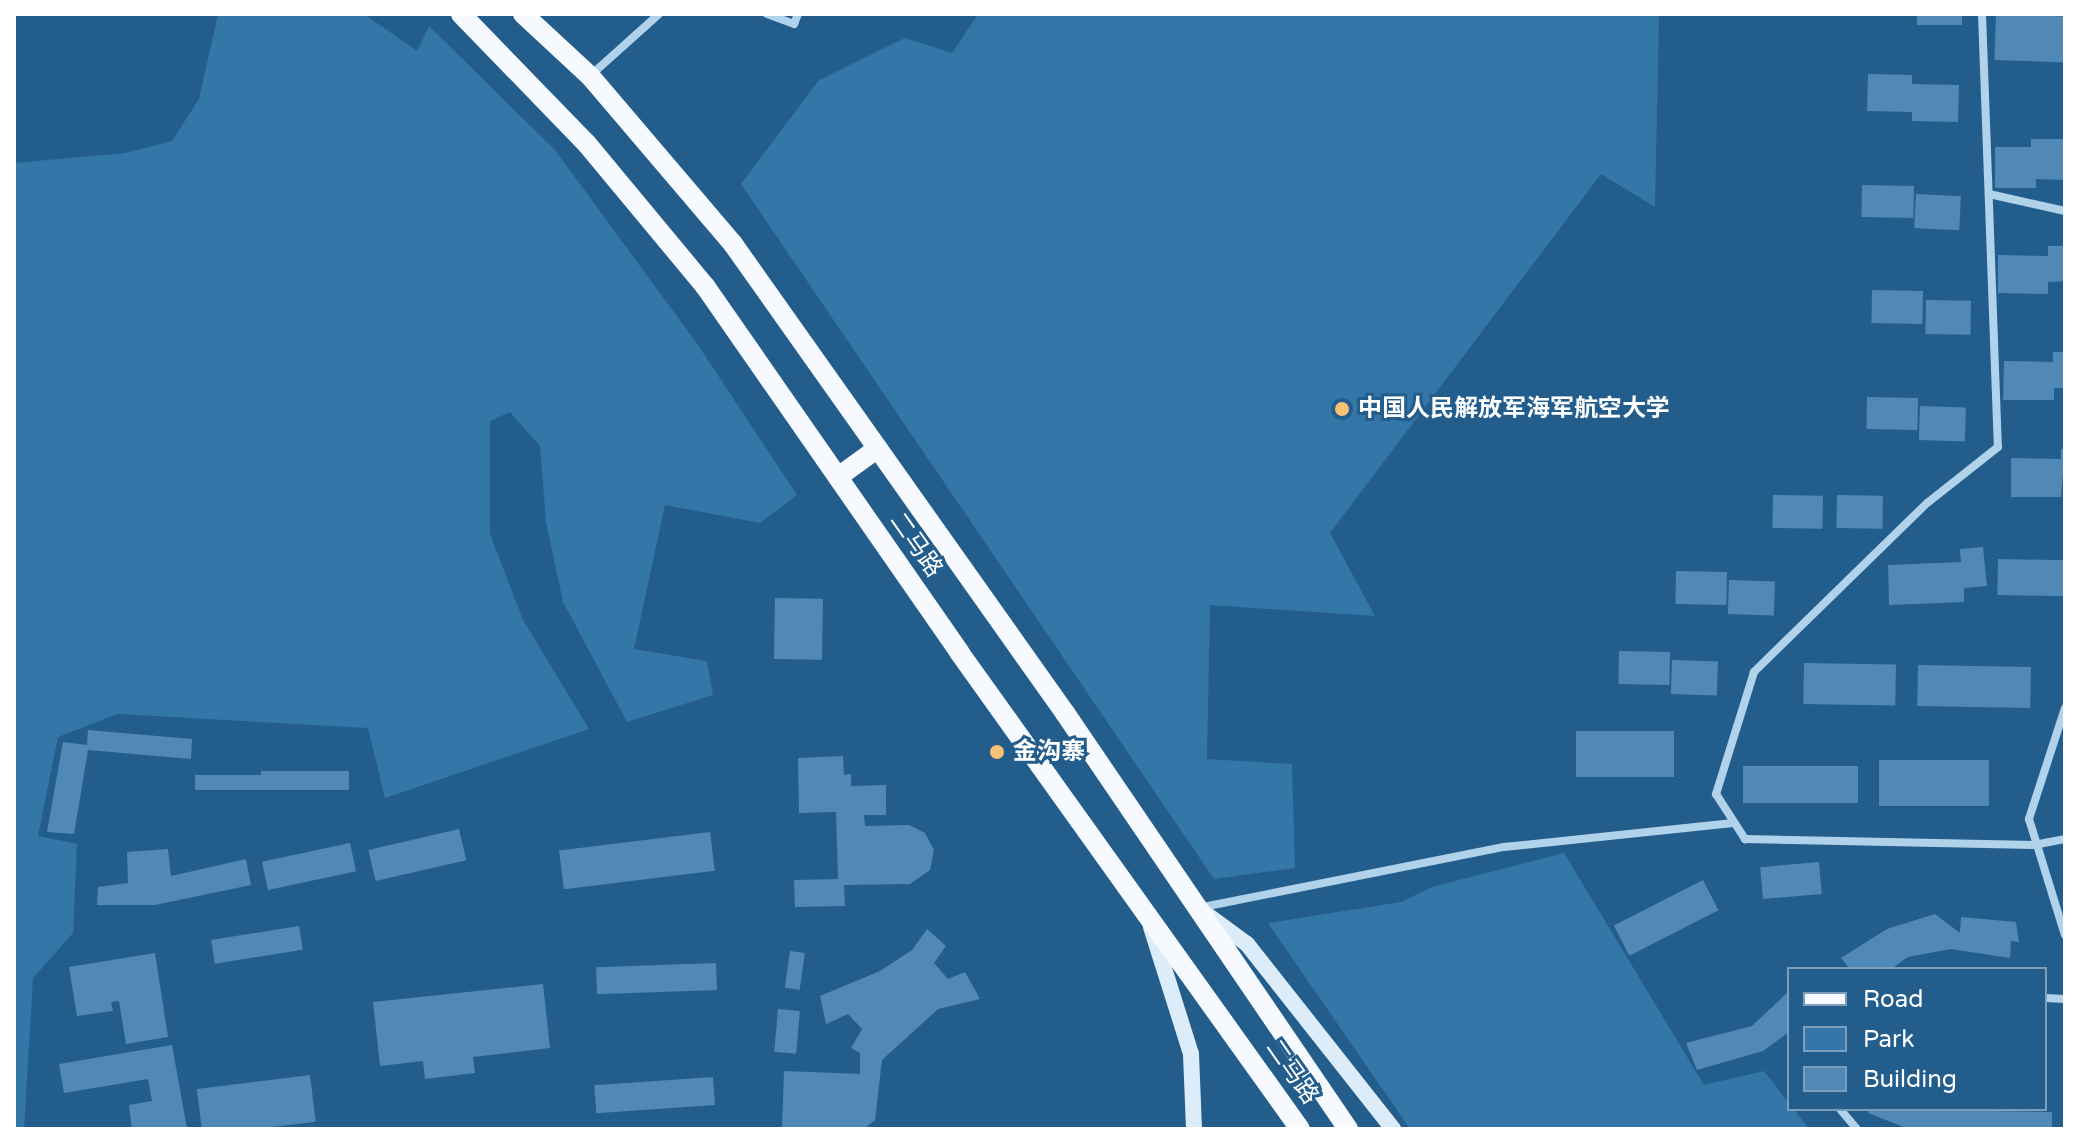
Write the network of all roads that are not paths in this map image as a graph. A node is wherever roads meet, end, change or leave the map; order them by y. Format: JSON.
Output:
{"nodes":[{"id":1,"x":461,"y":14,"type":"edge"},
{"id":2,"x":523,"y":14,"type":"edge"},
{"id":3,"x":659,"y":14,"type":"edge"},
{"id":4,"x":767,"y":14,"type":"edge"},
{"id":5,"x":798,"y":14,"type":"edge"},
{"id":6,"x":1982,"y":14,"type":"edge"},
{"id":7,"x":590,"y":76,"type":"junction"},
{"id":8,"x":1989,"y":194,"type":"junction"},
{"id":9,"x":2065,"y":211,"type":"edge"},
{"id":10,"x":878,"y":448,"type":"junction"},
{"id":11,"x":838,"y":477,"type":"junction"},
{"id":12,"x":2065,"y":708,"type":"edge"},
{"id":13,"x":1731,"y":823,"type":"junction"},
{"id":14,"x":2065,"y":839,"type":"edge"},
{"id":15,"x":2034,"y":845,"type":"junction"},
{"id":16,"x":1145,"y":906,"type":"junction"},
{"id":17,"x":1197,"y":908,"type":"junction"},
{"id":18,"x":2065,"y":935,"type":"edge"},
{"id":19,"x":1842,"y":1111,"type":"edge"},
{"id":20,"x":1194,"y":1129,"type":"edge"},
{"id":21,"x":1300,"y":1129,"type":"edge"},
{"id":22,"x":1348,"y":1129,"type":"edge"},
{"id":23,"x":1393,"y":1129,"type":"edge"},
{"id":24,"x":1857,"y":1129,"type":"edge"}],
"edges":[{"from":1,"to":11,"type":"main road","name":"二马路"},
{"from":2,"to":7,"type":"main road","name":"二马路"},
{"from":3,"to":7,"type":"street"},
{"from":4,"to":5,"type":"street"},
{"from":6,"to":8,"type":"street"},
{"from":7,"to":10,"type":"main road","name":"二马路"},
{"from":8,"to":9,"type":"street"},
{"from":8,"to":13,"type":"street"},
{"from":10,"to":11,"type":"main road"},
{"from":10,"to":17,"type":"main road","name":"二马路"},
{"from":11,"to":16,"type":"main road","name":"二马路"},
{"from":12,"to":15,"type":"street"},
{"from":13,"to":15,"type":"street"},
{"from":13,"to":17,"type":"street"},
{"from":14,"to":15,"type":"street"},
{"from":15,"to":18,"type":"street"},
{"from":16,"to":20,"type":"main road"},
{"from":16,"to":21,"type":"main road","name":"二马路"},
{"from":17,"to":22,"type":"main road","name":"二马路"},
{"from":17,"to":23,"type":"main road"},
{"from":19,"to":24,"type":"street"}]}
